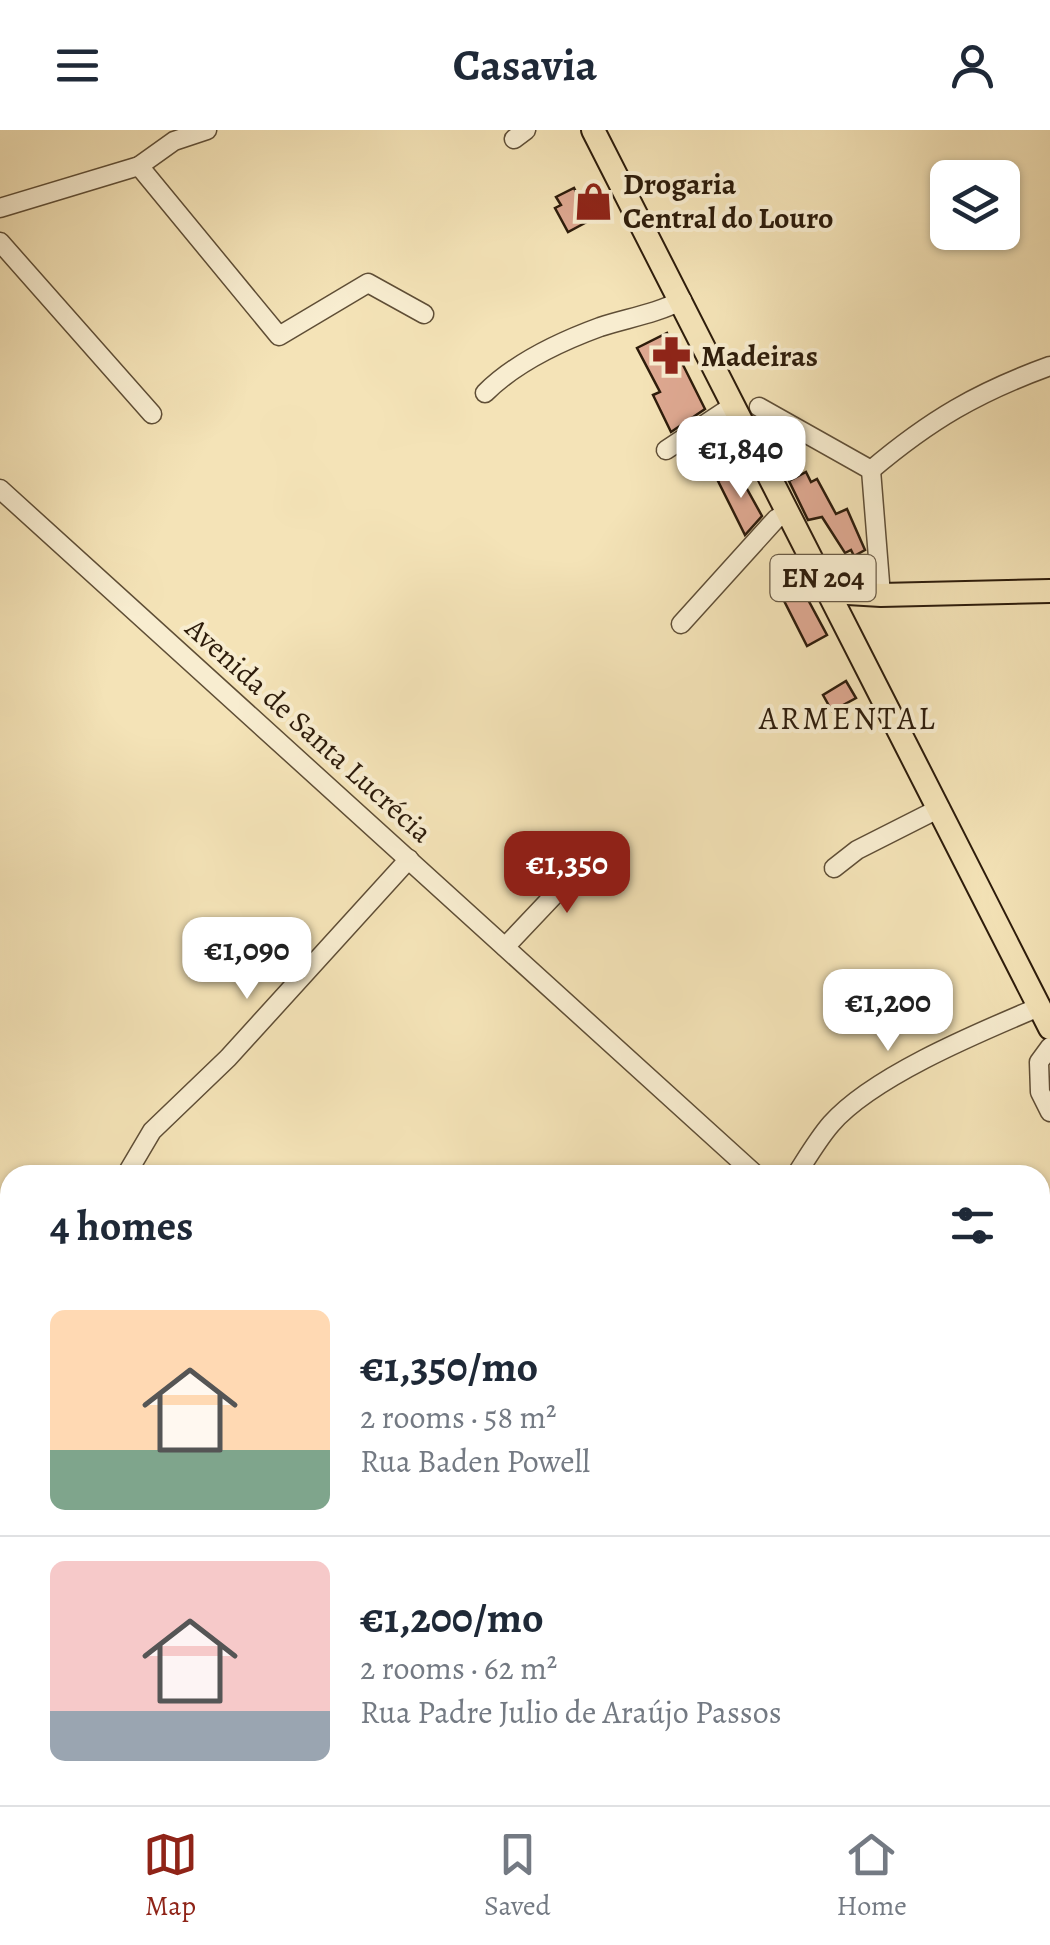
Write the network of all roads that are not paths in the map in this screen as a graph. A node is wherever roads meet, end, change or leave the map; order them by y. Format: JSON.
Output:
{"nodes":[{"id":1,"x":207,"y":130,"type":"edge"},
{"id":2,"x":593,"y":130,"type":"edge"},
{"id":3,"x":139,"y":166,"type":"junction"},
{"id":4,"x":0,"y":208,"type":"edge"},
{"id":5,"x":0,"y":242,"type":"edge"},
{"id":6,"x":682,"y":300,"type":"junction"},
{"id":7,"x":424,"y":314,"type":"dead end"},
{"id":8,"x":1050,"y":366,"type":"edge"},
{"id":9,"x":485,"y":393,"type":"dead end"},
{"id":10,"x":734,"y":405,"type":"junction"},
{"id":11,"x":759,"y":407,"type":"dead end"},
{"id":12,"x":152,"y":414,"type":"dead end"},
{"id":13,"x":666,"y":450,"type":"dead end"},
{"id":14,"x":872,"y":470,"type":"junction"},
{"id":15,"x":0,"y":489,"type":"edge"},
{"id":16,"x":786,"y":513,"type":"junction"},
{"id":17,"x":1050,"y":591,"type":"edge"},
{"id":18,"x":831,"y":592,"type":"junction"},
{"id":19,"x":880,"y":595,"type":"junction"},
{"id":20,"x":845,"y":622,"type":"junction"},
{"id":21,"x":681,"y":624,"type":"dead end"},
{"id":22,"x":940,"y":808,"type":"junction"},
{"id":23,"x":594,"y":853,"type":"dead end"},
{"id":24,"x":409,"y":859,"type":"junction"},
{"id":25,"x":834,"y":868,"type":"dead end"},
{"id":26,"x":506,"y":946,"type":"junction"},
{"id":27,"x":1039,"y":1007,"type":"junction"},
{"id":28,"x":1050,"y":1028,"type":"edge"},
{"id":29,"x":1050,"y":1047,"type":"edge"},
{"id":30,"x":1050,"y":1112,"type":"edge"},
{"id":31,"x":132,"y":1165,"type":"edge"},
{"id":32,"x":745,"y":1165,"type":"edge"},
{"id":33,"x":803,"y":1165,"type":"edge"}],
"edges":[{"from":1,"to":3,"type":"street"},
{"from":2,"to":6,"type":"main road","number":"EN 204"},
{"from":3,"to":4,"type":"street"},
{"from":3,"to":7,"type":"street"},
{"from":5,"to":12,"type":"street"},
{"from":6,"to":9,"type":"street"},
{"from":6,"to":10,"type":"main road","number":"EN 204"},
{"from":8,"to":14,"type":"street"},
{"from":10,"to":13,"type":"street"},
{"from":10,"to":16,"type":"main road","number":"EN 204"},
{"from":11,"to":14,"type":"street"},
{"from":14,"to":19,"type":"street"},
{"from":15,"to":24,"type":"street","name":"Avenida de Santa Lucrécia"},
{"from":16,"to":18,"type":"main road","number":"EN 204"},
{"from":16,"to":21,"type":"street"},
{"from":17,"to":19,"type":"main road"},
{"from":18,"to":19,"type":"main road"},
{"from":18,"to":20,"type":"main road","number":"EN 204"},
{"from":19,"to":20,"type":"main road"},
{"from":20,"to":22,"type":"main road","number":"EN 204"},
{"from":22,"to":25,"type":"street"},
{"from":22,"to":27,"type":"main road","number":"EN 204"},
{"from":23,"to":26,"type":"street"},
{"from":24,"to":26,"type":"street","name":"Avenida de Santa Lucrécia"},
{"from":24,"to":31,"type":"street"},
{"from":26,"to":32,"type":"street","name":"Avenida de Santa Lucrécia"},
{"from":27,"to":28,"type":"main road","number":"EN 204"},
{"from":27,"to":33,"type":"street"},
{"from":29,"to":30,"type":"street"}]}
